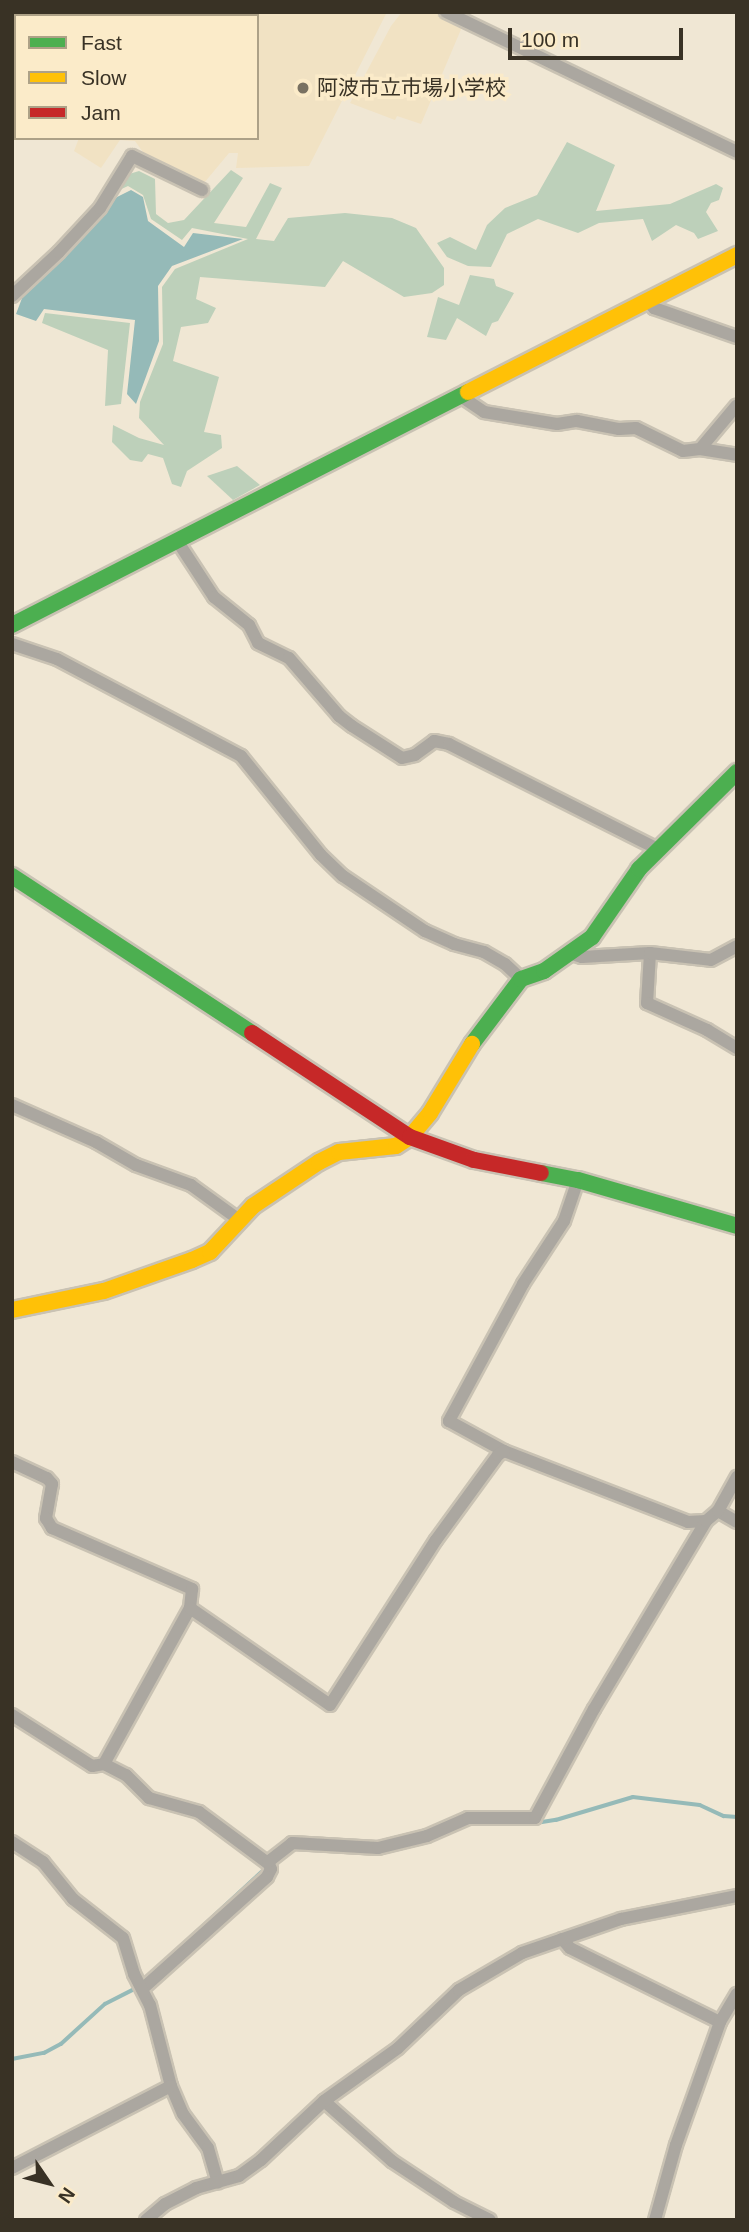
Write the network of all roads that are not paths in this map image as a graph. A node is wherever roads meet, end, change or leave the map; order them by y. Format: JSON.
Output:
{"nodes":[{"id":1,"x":446,"y":12,"type":"edge"},
{"id":2,"x":737,"y":152,"type":"edge"},
{"id":3,"x":202,"y":190,"type":"dead end"},
{"id":4,"x":737,"y":255,"type":"edge"},
{"id":5,"x":12,"y":296,"type":"edge"},
{"id":6,"x":648,"y":300,"type":"junction"},
{"id":7,"x":737,"y":337,"type":"edge"},
{"id":8,"x":459,"y":395,"type":"junction"},
{"id":9,"x":737,"y":405,"type":"edge"},
{"id":10,"x":700,"y":449,"type":"junction"},
{"id":11,"x":737,"y":455,"type":"edge"},
{"id":12,"x":178,"y":542,"type":"junction"},
{"id":13,"x":12,"y":625,"type":"edge"},
{"id":14,"x":12,"y":644,"type":"edge"},
{"id":15,"x":737,"y":772,"type":"edge"},
{"id":16,"x":658,"y":849,"type":"junction"},
{"id":17,"x":12,"y":876,"type":"edge"},
{"id":18,"x":737,"y":946,"type":"edge"},
{"id":19,"x":650,"y":953,"type":"junction"},
{"id":20,"x":572,"y":954,"type":"junction"},
{"id":21,"x":521,"y":979,"type":"junction"},
{"id":22,"x":737,"y":1048,"type":"edge"},
{"id":23,"x":12,"y":1105,"type":"edge"},
{"id":24,"x":410,"y":1137,"type":"junction"},
{"id":25,"x":578,"y":1180,"type":"junction"},
{"id":26,"x":238,"y":1219,"type":"junction"},
{"id":27,"x":737,"y":1226,"type":"edge"},
{"id":28,"x":12,"y":1310,"type":"edge"},
{"id":29,"x":504,"y":1451,"type":"junction"},
{"id":30,"x":12,"y":1462,"type":"edge"},
{"id":31,"x":737,"y":1476,"type":"edge"},
{"id":32,"x":718,"y":1511,"type":"junction"},
{"id":33,"x":706,"y":1521,"type":"junction"},
{"id":34,"x":737,"y":1522,"type":"edge"},
{"id":35,"x":190,"y":1608,"type":"junction"},
{"id":36,"x":12,"y":1715,"type":"edge"},
{"id":37,"x":104,"y":1764,"type":"junction"},
{"id":38,"x":12,"y":1842,"type":"edge"},
{"id":39,"x":269,"y":1864,"type":"junction"},
{"id":40,"x":737,"y":1896,"type":"edge"},
{"id":41,"x":562,"y":1939,"type":"junction"},
{"id":42,"x":142,"y":1989,"type":"junction"},
{"id":43,"x":737,"y":1994,"type":"edge"},
{"id":44,"x":720,"y":2022,"type":"junction"},
{"id":45,"x":171,"y":2086,"type":"junction"},
{"id":46,"x":324,"y":2101,"type":"junction"},
{"id":47,"x":12,"y":2168,"type":"edge"},
{"id":48,"x":218,"y":2183,"type":"junction"},
{"id":49,"x":146,"y":2220,"type":"edge"},
{"id":50,"x":490,"y":2220,"type":"edge"},
{"id":51,"x":655,"y":2220,"type":"edge"}],
"edges":[{"from":1,"to":2,"type":"street"},
{"from":3,"to":5,"type":"street"},
{"from":4,"to":6,"type":"street"},
{"from":6,"to":7,"type":"street"},
{"from":6,"to":8,"type":"street"},
{"from":8,"to":10,"type":"street"},
{"from":8,"to":12,"type":"street"},
{"from":9,"to":10,"type":"street"},
{"from":10,"to":11,"type":"street"},
{"from":12,"to":13,"type":"street"},
{"from":12,"to":16,"type":"street"},
{"from":14,"to":21,"type":"street"},
{"from":15,"to":16,"type":"street"},
{"from":16,"to":20,"type":"street"},
{"from":17,"to":24,"type":"street"},
{"from":18,"to":19,"type":"street"},
{"from":19,"to":20,"type":"street"},
{"from":19,"to":22,"type":"street"},
{"from":20,"to":21,"type":"street"},
{"from":21,"to":24,"type":"street"},
{"from":23,"to":26,"type":"street"},
{"from":24,"to":25,"type":"street"},
{"from":24,"to":26,"type":"street"},
{"from":25,"to":27,"type":"street"},
{"from":25,"to":29,"type":"street"},
{"from":26,"to":28,"type":"street"},
{"from":29,"to":33,"type":"street"},
{"from":29,"to":35,"type":"street"},
{"from":30,"to":35,"type":"street"},
{"from":31,"to":32,"type":"street"},
{"from":32,"to":33,"type":"street"},
{"from":32,"to":34,"type":"street"},
{"from":33,"to":39,"type":"street"},
{"from":35,"to":37,"type":"street"},
{"from":36,"to":37,"type":"street"},
{"from":37,"to":39,"type":"street"},
{"from":38,"to":42,"type":"street"},
{"from":39,"to":42,"type":"street"},
{"from":40,"to":41,"type":"street"},
{"from":41,"to":44,"type":"street"},
{"from":41,"to":46,"type":"street"},
{"from":42,"to":45,"type":"street"},
{"from":43,"to":44,"type":"street"},
{"from":44,"to":51,"type":"street"},
{"from":45,"to":47,"type":"street"},
{"from":45,"to":48,"type":"street"},
{"from":46,"to":48,"type":"street"},
{"from":46,"to":50,"type":"street"},
{"from":48,"to":49,"type":"street"}]}
